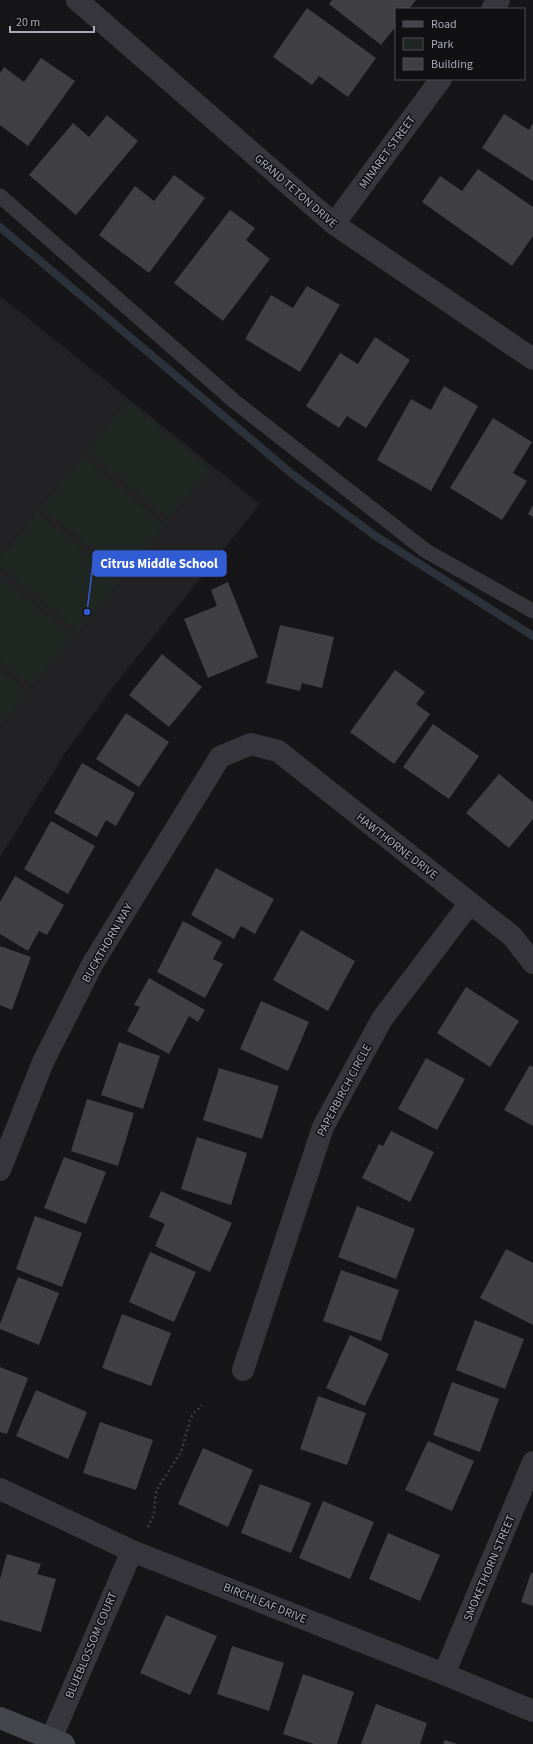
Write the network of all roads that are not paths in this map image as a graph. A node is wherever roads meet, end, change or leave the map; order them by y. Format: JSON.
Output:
{"nodes":[{"id":1,"x":77,"y":0,"type":"edge"},
{"id":2,"x":499,"y":0,"type":"edge"},
{"id":3,"x":493,"y":8,"type":"edge"},
{"id":4,"x":440,"y":80,"type":"edge"},
{"id":5,"x":0,"y":196,"type":"edge"},
{"id":6,"x":334,"y":224,"type":"junction"},
{"id":7,"x":533,"y":358,"type":"edge"},
{"id":8,"x":533,"y":611,"type":"edge"},
{"id":9,"x":251,"y":744,"type":"joint"},
{"id":10,"x":470,"y":903,"type":"junction"},
{"id":11,"x":533,"y":963,"type":"edge"},
{"id":12,"x":0,"y":1170,"type":"edge"},
{"id":13,"x":243,"y":1370,"type":"dead end"},
{"id":14,"x":533,"y":1462,"type":"edge"},
{"id":15,"x":0,"y":1489,"type":"edge"},
{"id":16,"x":132,"y":1551,"type":"junction"},
{"id":17,"x":444,"y":1674,"type":"junction"},
{"id":18,"x":533,"y":1711,"type":"edge"},
{"id":19,"x":0,"y":1718,"type":"edge"},
{"id":20,"x":57,"y":1741,"type":"edge"}],
"edges":[{"from":1,"to":6,"type":"street","name":"GRAND TETON DRIVE"},
{"from":2,"to":3,"type":"street"},
{"from":4,"to":6,"type":"street","name":"MINARET STREET"},
{"from":5,"to":8,"type":"lane"},
{"from":6,"to":7,"type":"street","name":"GRAND TETON DRIVE"},
{"from":9,"to":10,"type":"street","name":"HAWTHORNE DRIVE"},
{"from":9,"to":12,"type":"street","name":"BUCKTHORN WAY"},
{"from":10,"to":11,"type":"street","name":"HAWTHORNE DRIVE"},
{"from":10,"to":13,"type":"street","name":"PAPERBIRCH CIRCLE"},
{"from":14,"to":17,"type":"street","name":"SMOKETHORN STREET"},
{"from":15,"to":16,"type":"street","name":"BIRCHLEAF DRIVE"},
{"from":16,"to":17,"type":"street","name":"BIRCHLEAF DRIVE"},
{"from":16,"to":20,"type":"street","name":"BLUEBLOSSOM COURT"},
{"from":17,"to":18,"type":"street","name":"BIRCHLEAF DRIVE"},
{"from":19,"to":20,"type":"main road"}]}
